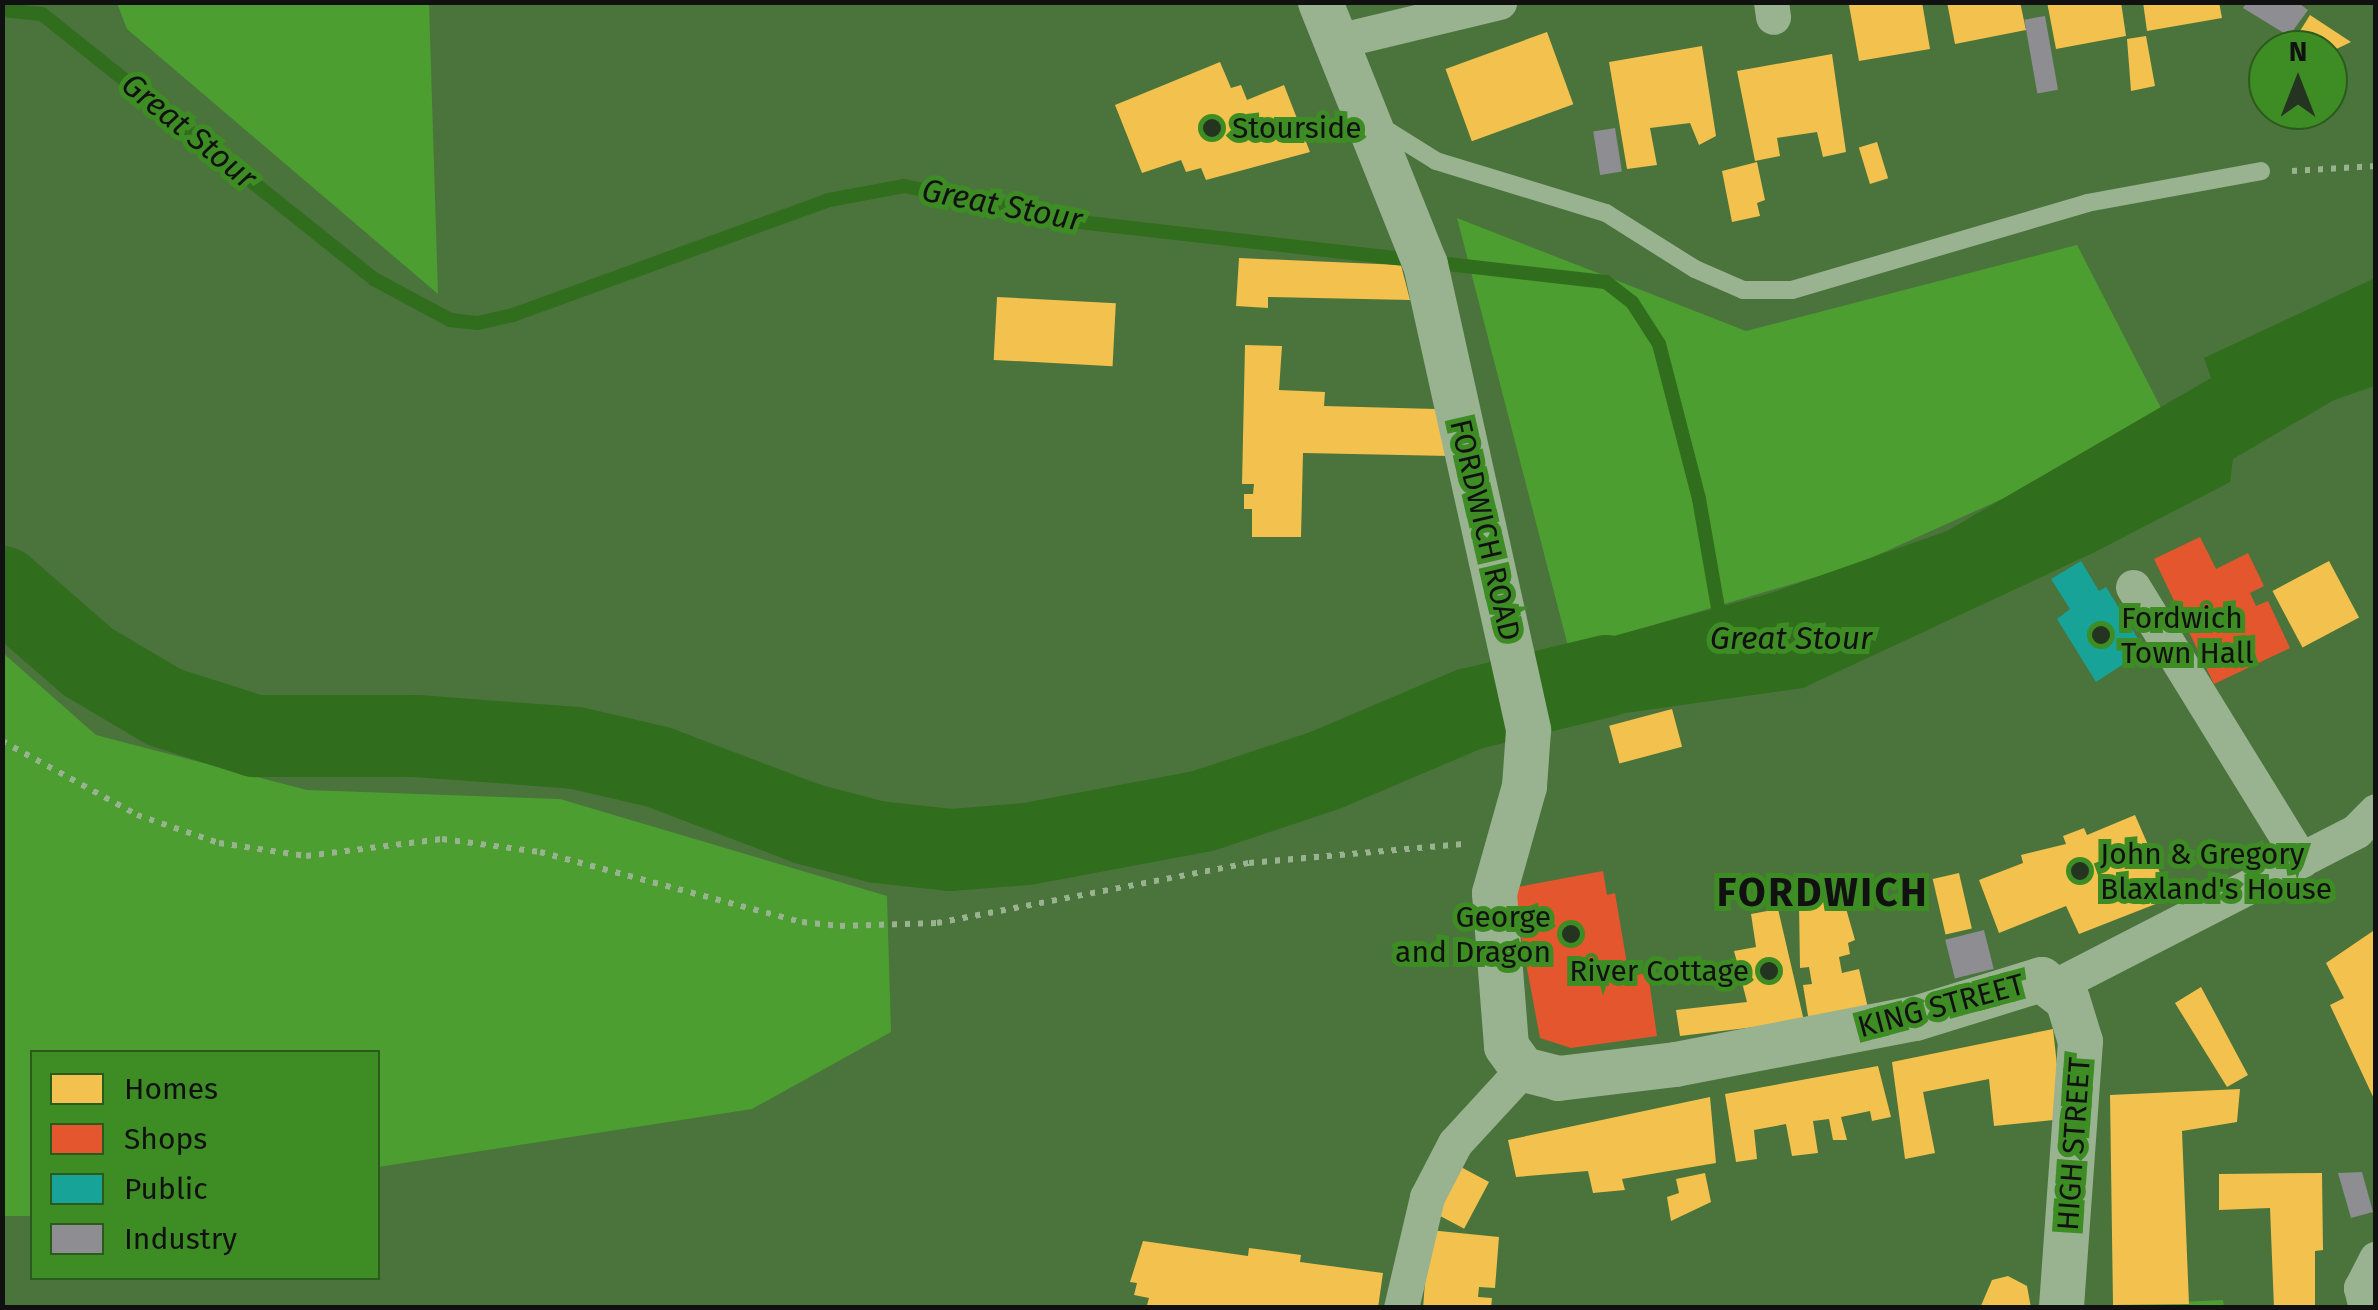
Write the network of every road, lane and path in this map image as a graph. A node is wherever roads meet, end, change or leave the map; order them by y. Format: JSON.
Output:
{"nodes":[{"id":1,"x":1499,"y":2,"type":"edge"},
{"id":2,"x":1326,"y":22,"type":"edge"},
{"id":3,"x":1365,"y":117,"type":"junction"},
{"id":4,"x":2376,"y":166,"type":"edge"},
{"id":5,"x":2261,"y":172,"type":"joint"},
{"id":6,"x":2133,"y":587,"type":"dead end"},
{"id":7,"x":2,"y":741,"type":"edge"},
{"id":8,"x":2376,"y":812,"type":"edge"},
{"id":9,"x":1510,"y":841,"type":"junction"},
{"id":10,"x":2300,"y":860,"type":"junction"},
{"id":11,"x":2055,"y":986,"type":"junction"},
{"id":12,"x":1523,"y":1070,"type":"junction"},
{"id":13,"x":2376,"y":1259,"type":"edge"},
{"id":14,"x":1401,"y":1308,"type":"edge"},
{"id":15,"x":2061,"y":1308,"type":"edge"},
{"id":16,"x":2366,"y":1308,"type":"edge"}],
"edges":[{"from":1,"to":2,"type":"street"},
{"from":2,"to":3,"type":"street","name":"FORDWICH ROAD"},
{"from":3,"to":5,"type":"lane"},
{"from":3,"to":9,"type":"street","name":"FORDWICH ROAD"},
{"from":4,"to":5,"type":"path"},
{"from":6,"to":10,"type":"street"},
{"from":7,"to":9,"type":"path"},
{"from":8,"to":10,"type":"street","name":"KING STREET"},
{"from":9,"to":12,"type":"street","name":"FORDWICH ROAD"},
{"from":10,"to":11,"type":"street","name":"KING STREET"},
{"from":11,"to":12,"type":"street","name":"KING STREET"},
{"from":11,"to":15,"type":"street","name":"HIGH STREET"},
{"from":12,"to":14,"type":"street"},
{"from":13,"to":16,"type":"street"}]}
